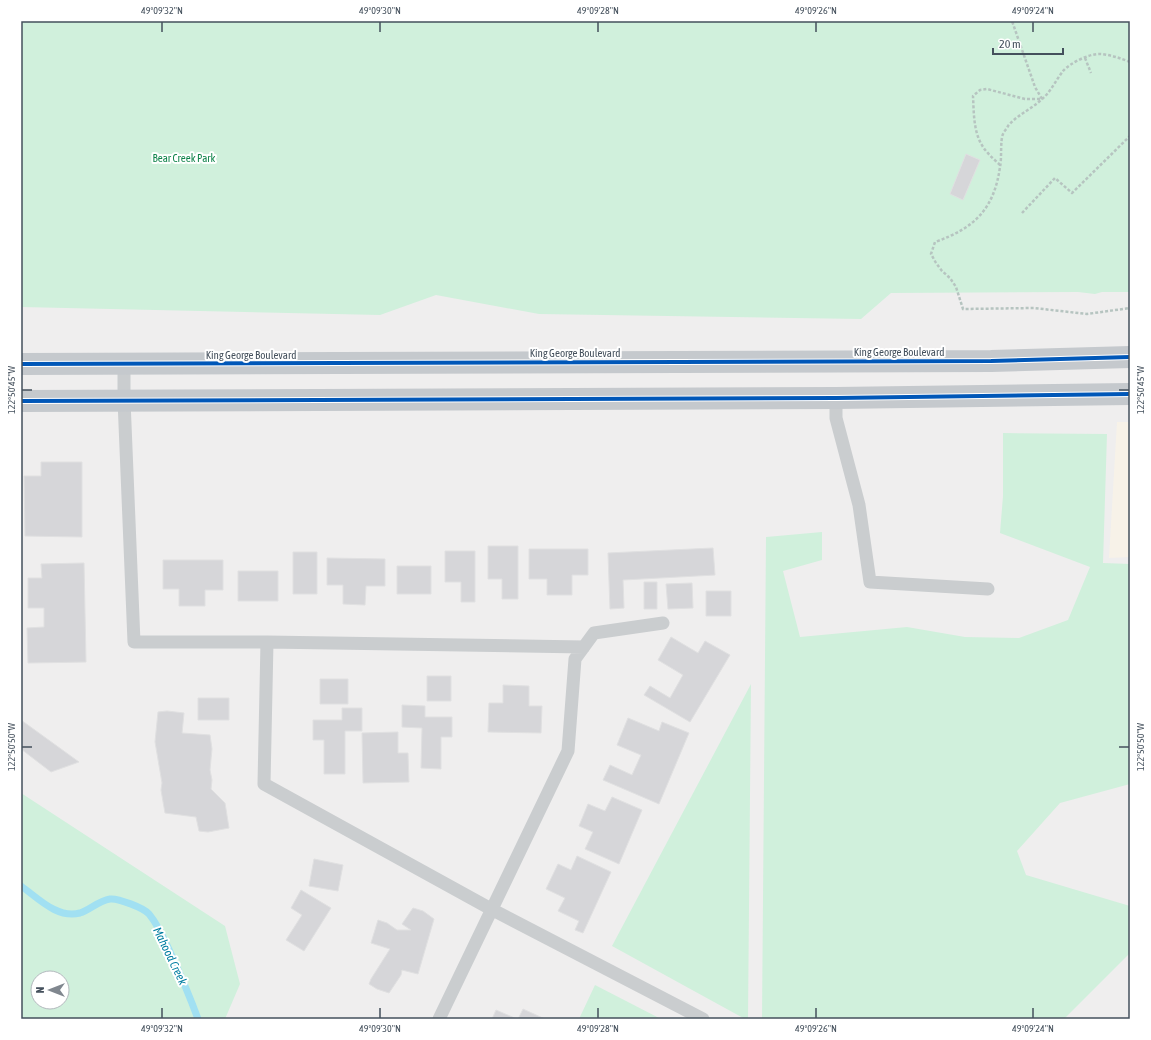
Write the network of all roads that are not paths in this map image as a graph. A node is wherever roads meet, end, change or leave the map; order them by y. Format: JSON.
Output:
{"nodes":[{"id":1,"x":1130,"y":357,"type":"edge"},
{"id":2,"x":21,"y":364,"type":"edge"},
{"id":3,"x":124,"y":364,"type":"junction"},
{"id":4,"x":1130,"y":394,"type":"edge"},
{"id":5,"x":836,"y":398,"type":"junction"},
{"id":6,"x":124,"y":400,"type":"junction"},
{"id":7,"x":21,"y":401,"type":"edge"},
{"id":8,"x":988,"y":589,"type":"dead end"},
{"id":9,"x":663,"y":623,"type":"dead end"},
{"id":10,"x":267,"y":642,"type":"junction"},
{"id":11,"x":584,"y":647,"type":"junction"},
{"id":12,"x":491,"y":909,"type":"junction"},
{"id":13,"x":439,"y":1019,"type":"edge"},
{"id":14,"x":703,"y":1019,"type":"edge"}],
"edges":[{"from":1,"to":3,"type":"main road","name":"King George Boulevard"},
{"from":2,"to":3,"type":"main road","name":"King George Boulevard"},
{"from":3,"to":6,"type":"lane"},
{"from":4,"to":5,"type":"main road"},
{"from":5,"to":6,"type":"main road"},
{"from":5,"to":8,"type":"lane"},
{"from":6,"to":7,"type":"main road"},
{"from":6,"to":10,"type":"lane"},
{"from":9,"to":11,"type":"lane"},
{"from":10,"to":11,"type":"lane"},
{"from":10,"to":12,"type":"lane"},
{"from":11,"to":12,"type":"lane"},
{"from":12,"to":13,"type":"lane"},
{"from":12,"to":14,"type":"lane"}]}
